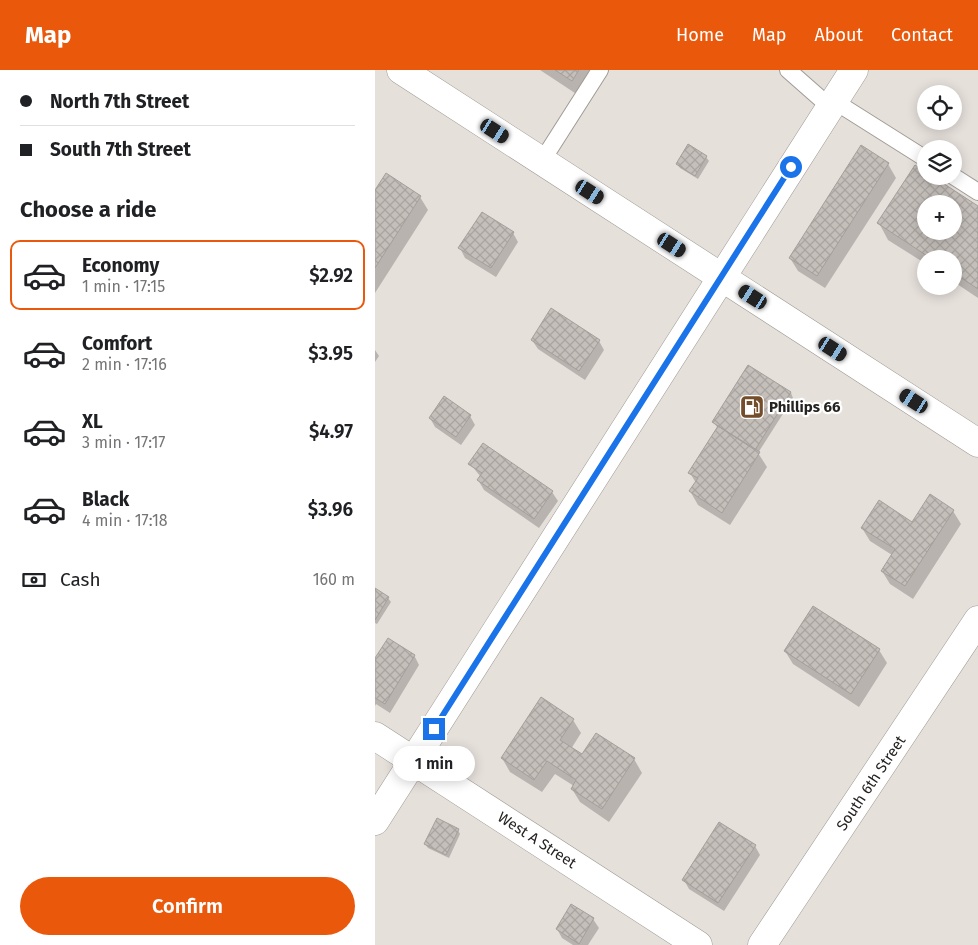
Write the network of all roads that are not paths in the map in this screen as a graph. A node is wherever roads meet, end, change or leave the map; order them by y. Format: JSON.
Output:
{"nodes":[{"id":1,"x":401,"y":70,"type":"edge"},
{"id":2,"x":601,"y":70,"type":"edge"},
{"id":3,"x":789,"y":70,"type":"edge"},
{"id":4,"x":854,"y":70,"type":"edge"},
{"id":5,"x":832,"y":104,"type":"junction"},
{"id":6,"x":917,"y":154,"type":"edge"},
{"id":7,"x":541,"y":161,"type":"junction"},
{"id":8,"x":962,"y":182,"type":"edge"},
{"id":9,"x":978,"y":192,"type":"edge"},
{"id":10,"x":720,"y":276,"type":"junction"},
{"id":11,"x":978,"y":443,"type":"edge"},
{"id":12,"x":978,"y":620,"type":"edge"},
{"id":13,"x":375,"y":736,"type":"edge"},
{"id":14,"x":414,"y":761,"type":"junction"},
{"id":15,"x":375,"y":821,"type":"edge"},
{"id":16,"x":699,"y":945,"type":"edge"},
{"id":17,"x":762,"y":945,"type":"edge"}],
"edges":[{"from":1,"to":7,"type":"street"},
{"from":2,"to":7,"type":"lane"},
{"from":3,"to":5,"type":"lane"},
{"from":4,"to":5,"type":"street"},
{"from":5,"to":6,"type":"lane"},
{"from":5,"to":10,"type":"street"},
{"from":7,"to":10,"type":"street"},
{"from":8,"to":9,"type":"lane"},
{"from":10,"to":11,"type":"street"},
{"from":10,"to":14,"type":"street"},
{"from":12,"to":17,"type":"street","name":"South 6th Street"},
{"from":13,"to":14,"type":"street","name":"West A Street"},
{"from":14,"to":15,"type":"street"},
{"from":14,"to":16,"type":"street","name":"West A Street"}]}
